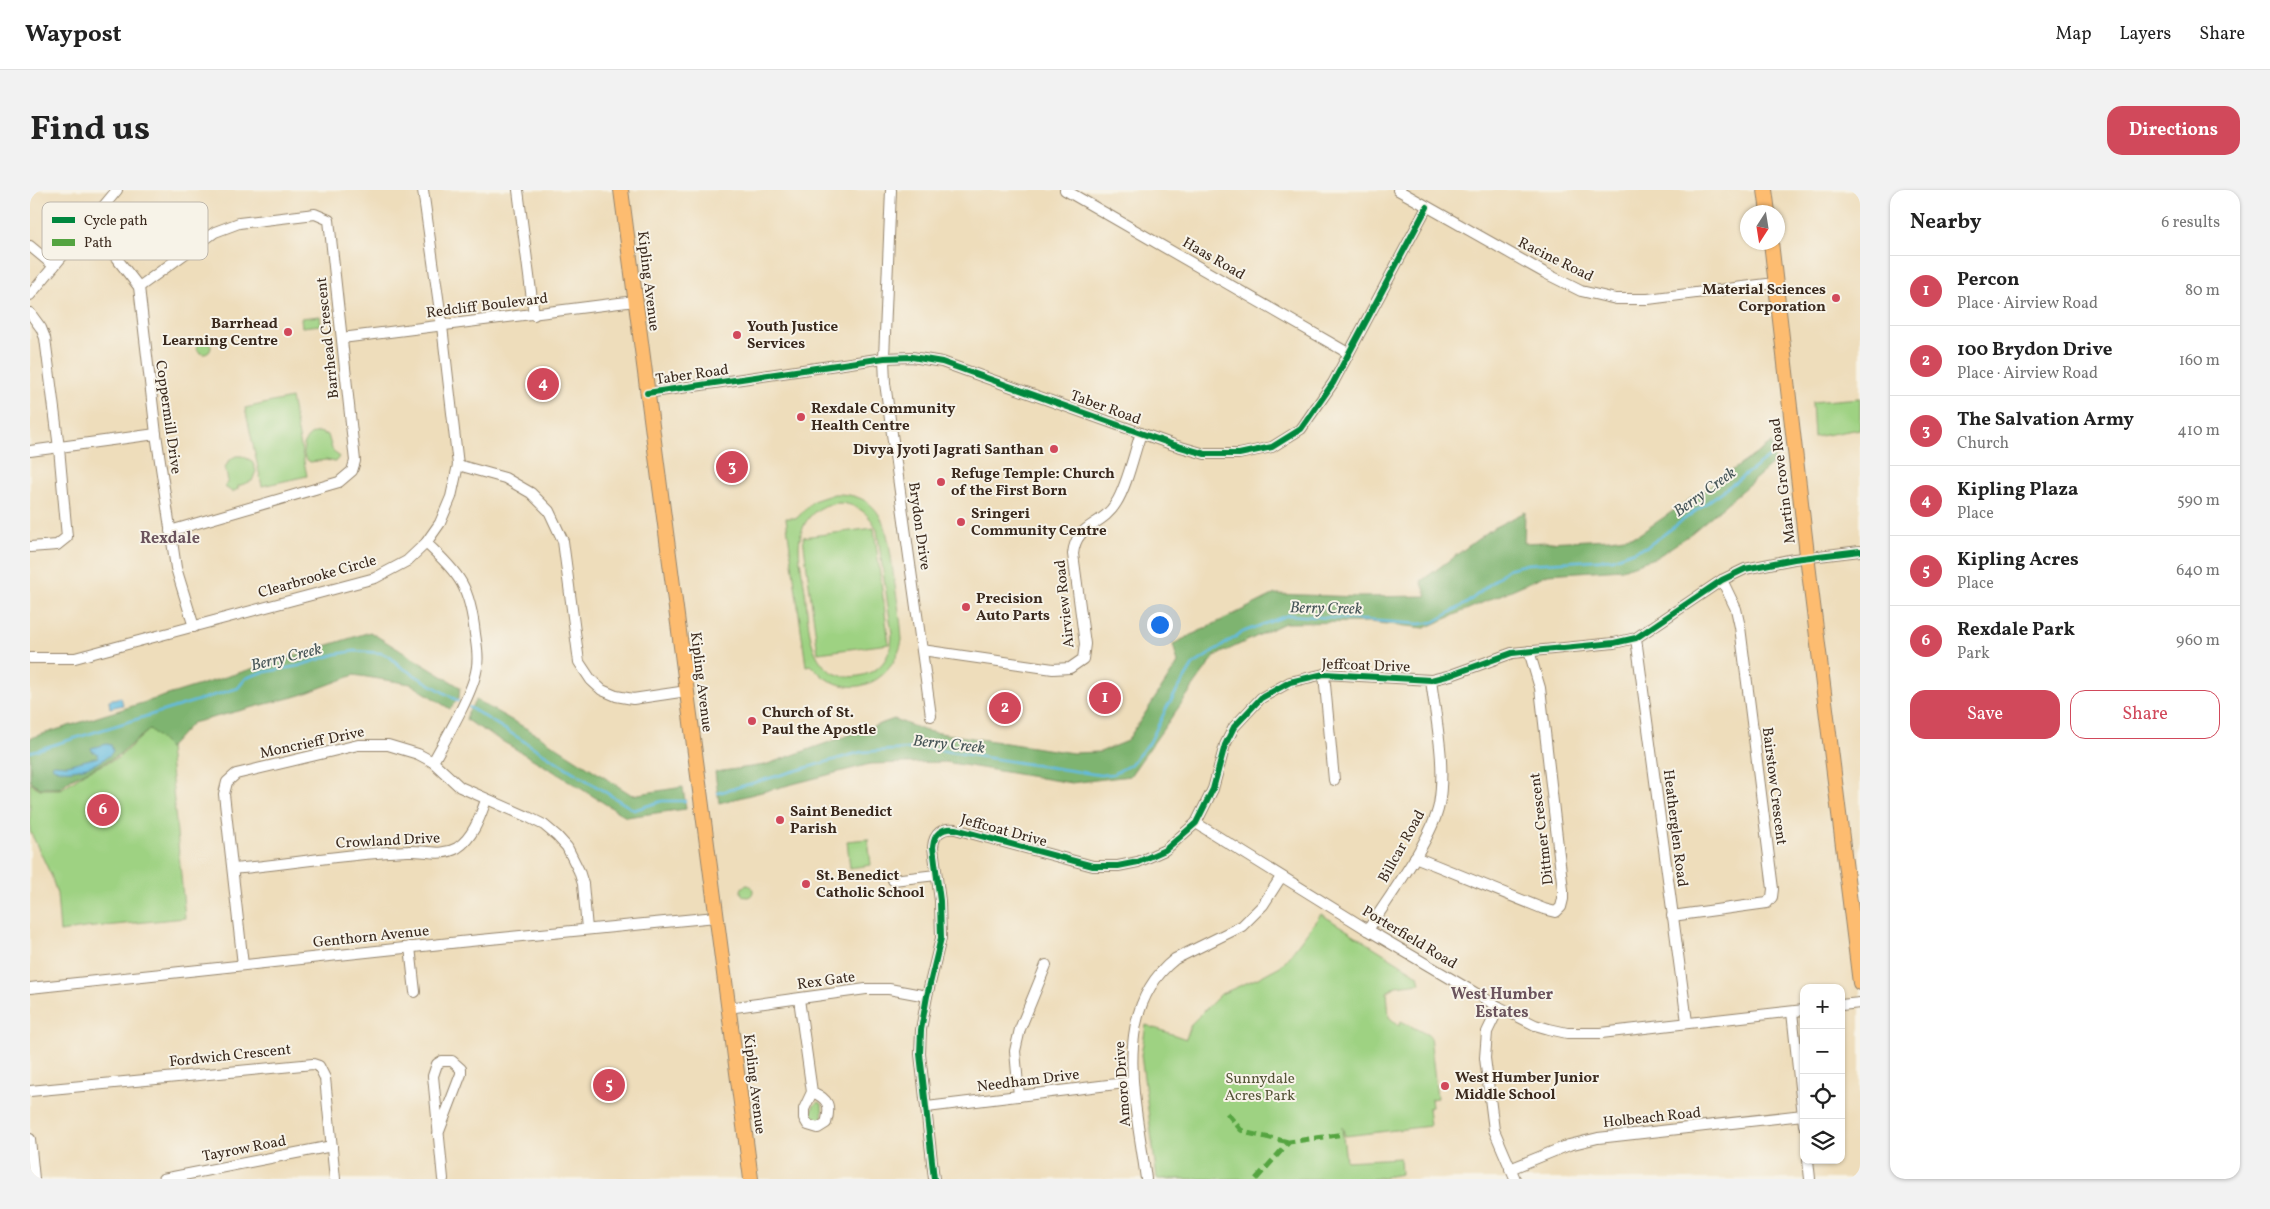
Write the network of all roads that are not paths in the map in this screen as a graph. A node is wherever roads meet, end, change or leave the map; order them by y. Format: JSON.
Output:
{"nodes":[{"id":1,"x":117,"y":190,"type":"edge"},
{"id":2,"x":422,"y":190,"type":"edge"},
{"id":3,"x":518,"y":190,"type":"edge"},
{"id":4,"x":621,"y":190,"type":"edge"},
{"id":5,"x":891,"y":190,"type":"edge"},
{"id":6,"x":1065,"y":190,"type":"edge"},
{"id":7,"x":1398,"y":190,"type":"edge"},
{"id":8,"x":1765,"y":190,"type":"edge"},
{"id":9,"x":107,"y":202,"type":"edge"},
{"id":10,"x":1767,"y":205,"type":"edge"},
{"id":11,"x":1427,"y":207,"type":"junction"},
{"id":12,"x":208,"y":237,"type":"edge"},
{"id":13,"x":30,"y":246,"type":"edge"},
{"id":14,"x":1772,"y":250,"type":"edge"},
{"id":15,"x":42,"y":256,"type":"edge"},
{"id":16,"x":47,"y":260,"type":"edge"},
{"id":17,"x":59,"y":260,"type":"edge"},
{"id":18,"x":118,"y":260,"type":"edge"},
{"id":19,"x":176,"y":260,"type":"edge"},
{"id":20,"x":54,"y":266,"type":"junction"},
{"id":21,"x":1775,"y":284,"type":"junction"},
{"id":22,"x":138,"y":287,"type":"junction"},
{"id":23,"x":30,"y":295,"type":"edge"},
{"id":24,"x":636,"y":301,"type":"junction"},
{"id":25,"x":30,"y":313,"type":"edge"},
{"id":26,"x":534,"y":315,"type":"junction"},
{"id":27,"x":442,"y":326,"type":"junction"},
{"id":28,"x":342,"y":338,"type":"junction"},
{"id":29,"x":1348,"y":353,"type":"junction"},
{"id":30,"x":884,"y":358,"type":"junction"},
{"id":31,"x":648,"y":393,"type":"junction"},
{"id":32,"x":1141,"y":433,"type":"junction"},
{"id":33,"x":156,"y":434,"type":"junction"},
{"id":34,"x":59,"y":448,"type":"junction"},
{"id":35,"x":30,"y":451,"type":"edge"},
{"id":36,"x":458,"y":465,"type":"junction"},
{"id":37,"x":170,"y":531,"type":"junction"},
{"id":38,"x":426,"y":544,"type":"junction"},
{"id":39,"x":30,"y":547,"type":"edge"},
{"id":40,"x":1860,"y":551,"type":"edge"},
{"id":41,"x":1807,"y":557,"type":"junction"},
{"id":42,"x":1722,"y":580,"type":"junction"},
{"id":43,"x":194,"y":627,"type":"junction"},
{"id":44,"x":1636,"y":638,"type":"junction"},
{"id":45,"x":922,"y":650,"type":"junction"},
{"id":46,"x":1529,"y":651,"type":"junction"},
{"id":47,"x":30,"y":658,"type":"edge"},
{"id":48,"x":1324,"y":674,"type":"junction"},
{"id":49,"x":1431,"y":680,"type":"junction"},
{"id":50,"x":687,"y":691,"type":"junction"},
{"id":51,"x":931,"y":716,"type":"dead end"},
{"id":52,"x":432,"y":762,"type":"junction"},
{"id":53,"x":1334,"y":780,"type":"dead end"},
{"id":54,"x":486,"y":800,"type":"junction"},
{"id":55,"x":1196,"y":823,"type":"junction"},
{"id":56,"x":1414,"y":857,"type":"junction"},
{"id":57,"x":233,"y":869,"type":"junction"},
{"id":58,"x":936,"y":875,"type":"junction"},
{"id":59,"x":1281,"y":877,"type":"junction"},
{"id":60,"x":893,"y":880,"type":"dead end"},
{"id":61,"x":1672,"y":916,"type":"junction"},
{"id":62,"x":716,"y":917,"type":"junction"},
{"id":63,"x":587,"y":929,"type":"junction"},
{"id":64,"x":1368,"y":930,"type":"junction"},
{"id":65,"x":410,"y":947,"type":"junction"},
{"id":66,"x":243,"y":965,"type":"junction"},
{"id":67,"x":1046,"y":965,"type":"dead end"},
{"id":68,"x":1860,"y":983,"type":"edge"},
{"id":69,"x":30,"y":988,"type":"edge"},
{"id":70,"x":415,"y":992,"type":"dead end"},
{"id":71,"x":927,"y":996,"type":"junction"},
{"id":72,"x":799,"y":999,"type":"junction"},
{"id":73,"x":1860,"y":1003,"type":"edge"},
{"id":74,"x":1845,"y":1005,"type":"edge"},
{"id":75,"x":728,"y":1008,"type":"junction"},
{"id":76,"x":1499,"y":1008,"type":"junction"},
{"id":77,"x":1800,"y":1011,"type":"edge"},
{"id":78,"x":1792,"y":1012,"type":"junction"},
{"id":79,"x":1687,"y":1022,"type":"junction"},
{"id":80,"x":1133,"y":1082,"type":"junction"},
{"id":81,"x":30,"y":1091,"type":"edge"},
{"id":82,"x":812,"y":1092,"type":"dead end"},
{"id":83,"x":1019,"y":1096,"type":"junction"},
{"id":84,"x":927,"y":1107,"type":"junction"},
{"id":85,"x":1803,"y":1119,"type":"edge"},
{"id":86,"x":1800,"y":1120,"type":"edge"},
{"id":87,"x":438,"y":1134,"type":"junction"},
{"id":88,"x":30,"y":1138,"type":"edge"},
{"id":89,"x":332,"y":1146,"type":"junction"},
{"id":90,"x":1808,"y":1164,"type":"edge"},
{"id":91,"x":1512,"y":1174,"type":"edge"},
{"id":92,"x":34,"y":1179,"type":"edge"},
{"id":93,"x":163,"y":1179,"type":"edge"},
{"id":94,"x":336,"y":1179,"type":"edge"},
{"id":95,"x":443,"y":1179,"type":"edge"},
{"id":96,"x":751,"y":1179,"type":"edge"},
{"id":97,"x":934,"y":1179,"type":"edge"},
{"id":98,"x":1146,"y":1179,"type":"edge"},
{"id":99,"x":1810,"y":1179,"type":"edge"}],
"edges":[{"from":1,"to":9,"type":"street"},
{"from":2,"to":27,"type":"street","name":"Clearbrooke Circle"},
{"from":3,"to":26,"type":"street"},
{"from":4,"to":24,"type":"main road","name":"Kipling Avenue"},
{"from":5,"to":30,"type":"street","name":"Brydon Drive"},
{"from":6,"to":29,"type":"street","name":"Haas Road"},
{"from":7,"to":11,"type":"street","name":"Racine Road"},
{"from":8,"to":10,"type":"main road"},
{"from":11,"to":21,"type":"street","name":"Racine Road"},
{"from":11,"to":29,"type":"street","name":"Taber Road"},
{"from":12,"to":28,"type":"street","name":"Barrhead Crescent"},
{"from":13,"to":15,"type":"street"},
{"from":14,"to":21,"type":"main road","name":"Martin Grove Road"},
{"from":16,"to":20,"type":"street"},
{"from":17,"to":20,"type":"street"},
{"from":18,"to":22,"type":"street"},
{"from":19,"to":22,"type":"street","name":"Barrhead Crescent"},
{"from":20,"to":23,"type":"street"},
{"from":21,"to":41,"type":"main road","name":"Martin Grove Road"},
{"from":22,"to":33,"type":"street","name":"Coppermill Drive"},
{"from":24,"to":26,"type":"street","name":"Redcliff Boulevard"},
{"from":24,"to":31,"type":"main road","name":"Kipling Avenue"},
{"from":25,"to":34,"type":"street"},
{"from":26,"to":27,"type":"street","name":"Redcliff Boulevard"},
{"from":27,"to":28,"type":"street","name":"Redcliff Boulevard"},
{"from":27,"to":36,"type":"street","name":"Clearbrooke Circle"},
{"from":28,"to":37,"type":"street","name":"Barrhead Crescent"},
{"from":29,"to":32,"type":"street","name":"Taber Road"},
{"from":30,"to":31,"type":"street","name":"Taber Road"},
{"from":30,"to":32,"type":"street","name":"Taber Road"},
{"from":30,"to":45,"type":"street","name":"Brydon Drive"},
{"from":31,"to":50,"type":"main road","name":"Kipling Avenue"},
{"from":32,"to":45,"type":"street","name":"Airview Road"},
{"from":33,"to":34,"type":"street"},
{"from":33,"to":37,"type":"street","name":"Coppermill Drive"},
{"from":34,"to":35,"type":"street"},
{"from":34,"to":39,"type":"street"},
{"from":36,"to":38,"type":"street","name":"Clearbrooke Circle"},
{"from":36,"to":50,"type":"street"},
{"from":37,"to":43,"type":"street","name":"Coppermill Drive"},
{"from":38,"to":43,"type":"street","name":"Clearbrooke Circle"},
{"from":38,"to":52,"type":"street"},
{"from":40,"to":41,"type":"street","name":"Jeffcoat Drive"},
{"from":41,"to":42,"type":"street","name":"Jeffcoat Drive"},
{"from":41,"to":68,"type":"main road","name":"Martin Grove Road"},
{"from":42,"to":44,"type":"street","name":"Jeffcoat Drive"},
{"from":42,"to":61,"type":"street","name":"Bairstow Crescent"},
{"from":43,"to":47,"type":"street","name":"Clearbrooke Circle"},
{"from":44,"to":46,"type":"street","name":"Jeffcoat Drive"},
{"from":44,"to":61,"type":"street","name":"Heatherglen Road"},
{"from":45,"to":51,"type":"street","name":"Brydon Drive"},
{"from":46,"to":49,"type":"street","name":"Jeffcoat Drive"},
{"from":46,"to":56,"type":"street","name":"Dittmer Crescent"},
{"from":48,"to":49,"type":"street","name":"Jeffcoat Drive"},
{"from":48,"to":53,"type":"street"},
{"from":48,"to":55,"type":"street","name":"Jeffcoat Drive"},
{"from":49,"to":56,"type":"street","name":"Billcar Road"},
{"from":50,"to":62,"type":"main road","name":"Kipling Avenue"},
{"from":52,"to":54,"type":"street","name":"Moncrieff Drive"},
{"from":52,"to":57,"type":"street","name":"Moncrieff Drive"},
{"from":54,"to":57,"type":"street","name":"Crowland Drive"},
{"from":54,"to":63,"type":"street","name":"Moncrieff Drive"},
{"from":55,"to":58,"type":"street","name":"Jeffcoat Drive"},
{"from":55,"to":59,"type":"street","name":"Porterfield Road"},
{"from":56,"to":64,"type":"street","name":"Billcar Road"},
{"from":57,"to":66,"type":"street","name":"Moncrieff Drive"},
{"from":58,"to":60,"type":"street"},
{"from":58,"to":71,"type":"street","name":"Jeffcoat Drive"},
{"from":59,"to":64,"type":"street","name":"Porterfield Road"},
{"from":59,"to":80,"type":"street","name":"Amoro Drive"},
{"from":61,"to":79,"type":"street","name":"Heatherglen Road"},
{"from":62,"to":63,"type":"street","name":"Genthorn Avenue"},
{"from":62,"to":75,"type":"main road","name":"Kipling Avenue"},
{"from":63,"to":65,"type":"street","name":"Genthorn Avenue"},
{"from":64,"to":76,"type":"street","name":"Porterfield Road"},
{"from":65,"to":66,"type":"street","name":"Genthorn Avenue"},
{"from":65,"to":70,"type":"street"},
{"from":66,"to":69,"type":"street","name":"Genthorn Avenue"},
{"from":67,"to":83,"type":"street"},
{"from":71,"to":72,"type":"street","name":"Rex Gate"},
{"from":71,"to":84,"type":"street","name":"Jeffcoat Drive"},
{"from":72,"to":75,"type":"street","name":"Rex Gate"},
{"from":72,"to":82,"type":"street"},
{"from":73,"to":74,"type":"street"},
{"from":75,"to":96,"type":"main road","name":"Kipling Avenue"},
{"from":76,"to":79,"type":"street","name":"Porterfield Road"},
{"from":76,"to":91,"type":"street"},
{"from":77,"to":78,"type":"street","name":"Porterfield Road"},
{"from":78,"to":79,"type":"street","name":"Porterfield Road"},
{"from":78,"to":85,"type":"street"},
{"from":80,"to":83,"type":"street","name":"Needham Drive"},
{"from":80,"to":98,"type":"street","name":"Amoro Drive"},
{"from":81,"to":89,"type":"street","name":"Fordwich Crescent"},
{"from":83,"to":84,"type":"street","name":"Needham Drive"},
{"from":84,"to":97,"type":"street","name":"Jeffcoat Drive"},
{"from":86,"to":91,"type":"street","name":"Holbeach Road"},
{"from":87,"to":87,"type":"street"},
{"from":87,"to":95,"type":"street"},
{"from":88,"to":92,"type":"street"},
{"from":89,"to":93,"type":"street","name":"Tayrow Road"},
{"from":89,"to":94,"type":"street","name":"Fordwich Crescent"},
{"from":90,"to":99,"type":"street"}]}
